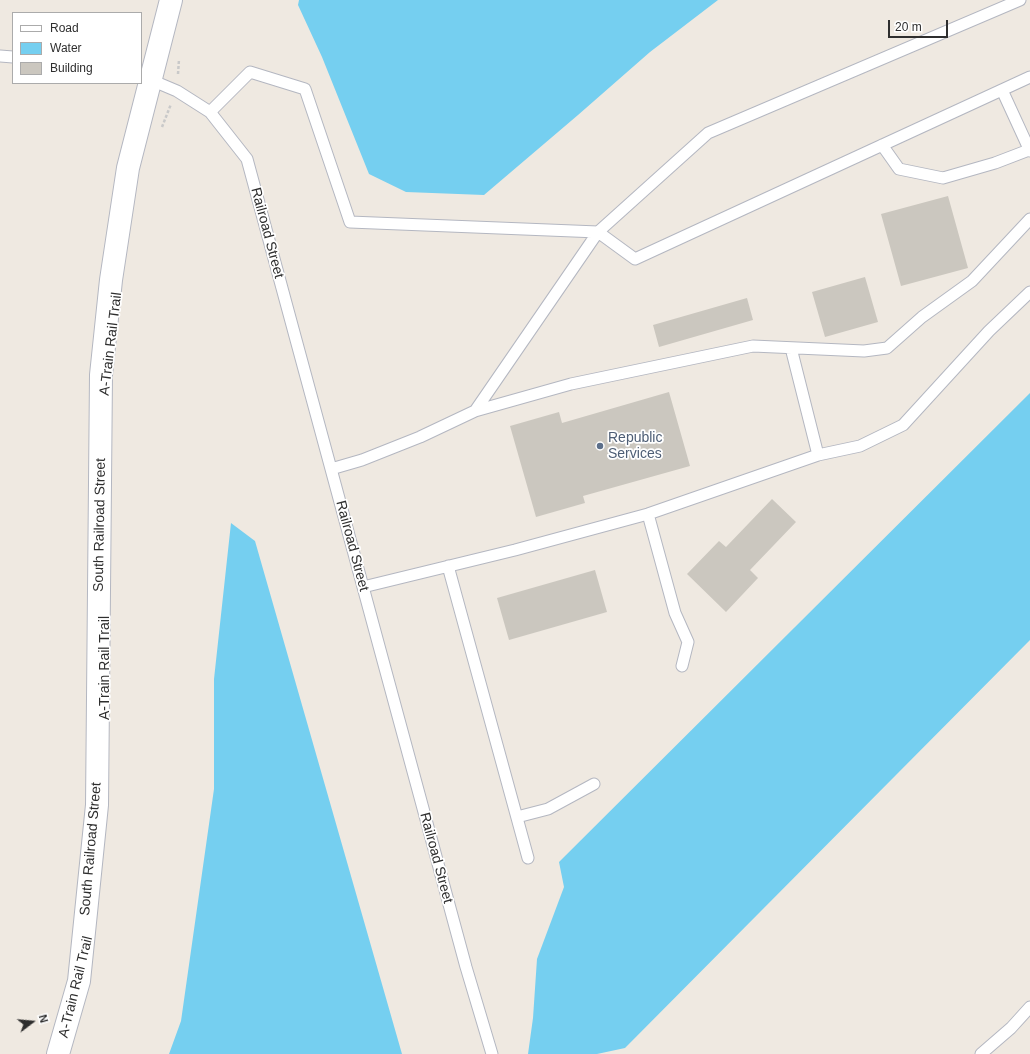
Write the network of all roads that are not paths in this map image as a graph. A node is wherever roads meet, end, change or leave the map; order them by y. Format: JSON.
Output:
{"nodes":[{"id":1,"x":171,"y":0,"type":"edge"},
{"id":2,"x":1020,"y":0,"type":"edge"},
{"id":3,"x":0,"y":56,"type":"edge"},
{"id":4,"x":12,"y":57,"type":"edge"},
{"id":5,"x":1030,"y":77,"type":"edge"},
{"id":6,"x":146,"y":79,"type":"edge"},
{"id":7,"x":1002,"y":90,"type":"junction"},
{"id":8,"x":210,"y":112,"type":"junction"},
{"id":9,"x":882,"y":145,"type":"junction"},
{"id":10,"x":1030,"y":151,"type":"edge"},
{"id":11,"x":1030,"y":219,"type":"edge"},
{"id":12,"x":598,"y":232,"type":"junction"},
{"id":13,"x":1030,"y":292,"type":"edge"},
{"id":14,"x":791,"y":348,"type":"junction"},
{"id":15,"x":475,"y":411,"type":"junction"},
{"id":16,"x":818,"y":455,"type":"junction"},
{"id":17,"x":331,"y":469,"type":"junction"},
{"id":18,"x":648,"y":514,"type":"junction"},
{"id":19,"x":448,"y":566,"type":"junction"},
{"id":20,"x":363,"y":587,"type":"junction"},
{"id":21,"x":682,"y":666,"type":"dead end"},
{"id":22,"x":594,"y":784,"type":"dead end"},
{"id":23,"x":517,"y":818,"type":"junction"},
{"id":24,"x":528,"y":858,"type":"dead end"},
{"id":25,"x":1030,"y":1007,"type":"edge"},
{"id":26,"x":58,"y":1054,"type":"edge"},
{"id":27,"x":492,"y":1054,"type":"edge"},
{"id":28,"x":981,"y":1054,"type":"edge"}],
"edges":[{"from":1,"to":6,"type":"street","name":"South Railroad Street"},
{"from":2,"to":12,"type":"lane"},
{"from":3,"to":4,"type":"lane"},
{"from":5,"to":7,"type":"lane"},
{"from":6,"to":8,"type":"lane","name":"Railroad Street"},
{"from":6,"to":26,"type":"street","name":"South Railroad Street"},
{"from":7,"to":9,"type":"lane"},
{"from":7,"to":10,"type":"lane"},
{"from":8,"to":12,"type":"lane"},
{"from":8,"to":17,"type":"lane","name":"Railroad Street"},
{"from":9,"to":10,"type":"lane"},
{"from":9,"to":12,"type":"lane"},
{"from":11,"to":14,"type":"lane"},
{"from":12,"to":15,"type":"lane"},
{"from":13,"to":16,"type":"lane"},
{"from":14,"to":15,"type":"lane"},
{"from":14,"to":16,"type":"lane"},
{"from":15,"to":17,"type":"lane"},
{"from":16,"to":18,"type":"lane"},
{"from":17,"to":20,"type":"lane","name":"Railroad Street"},
{"from":18,"to":19,"type":"lane"},
{"from":18,"to":21,"type":"lane"},
{"from":19,"to":20,"type":"lane"},
{"from":19,"to":23,"type":"lane"},
{"from":20,"to":27,"type":"lane","name":"Railroad Street"},
{"from":22,"to":23,"type":"lane"},
{"from":23,"to":24,"type":"lane"},
{"from":25,"to":28,"type":"lane"}]}
